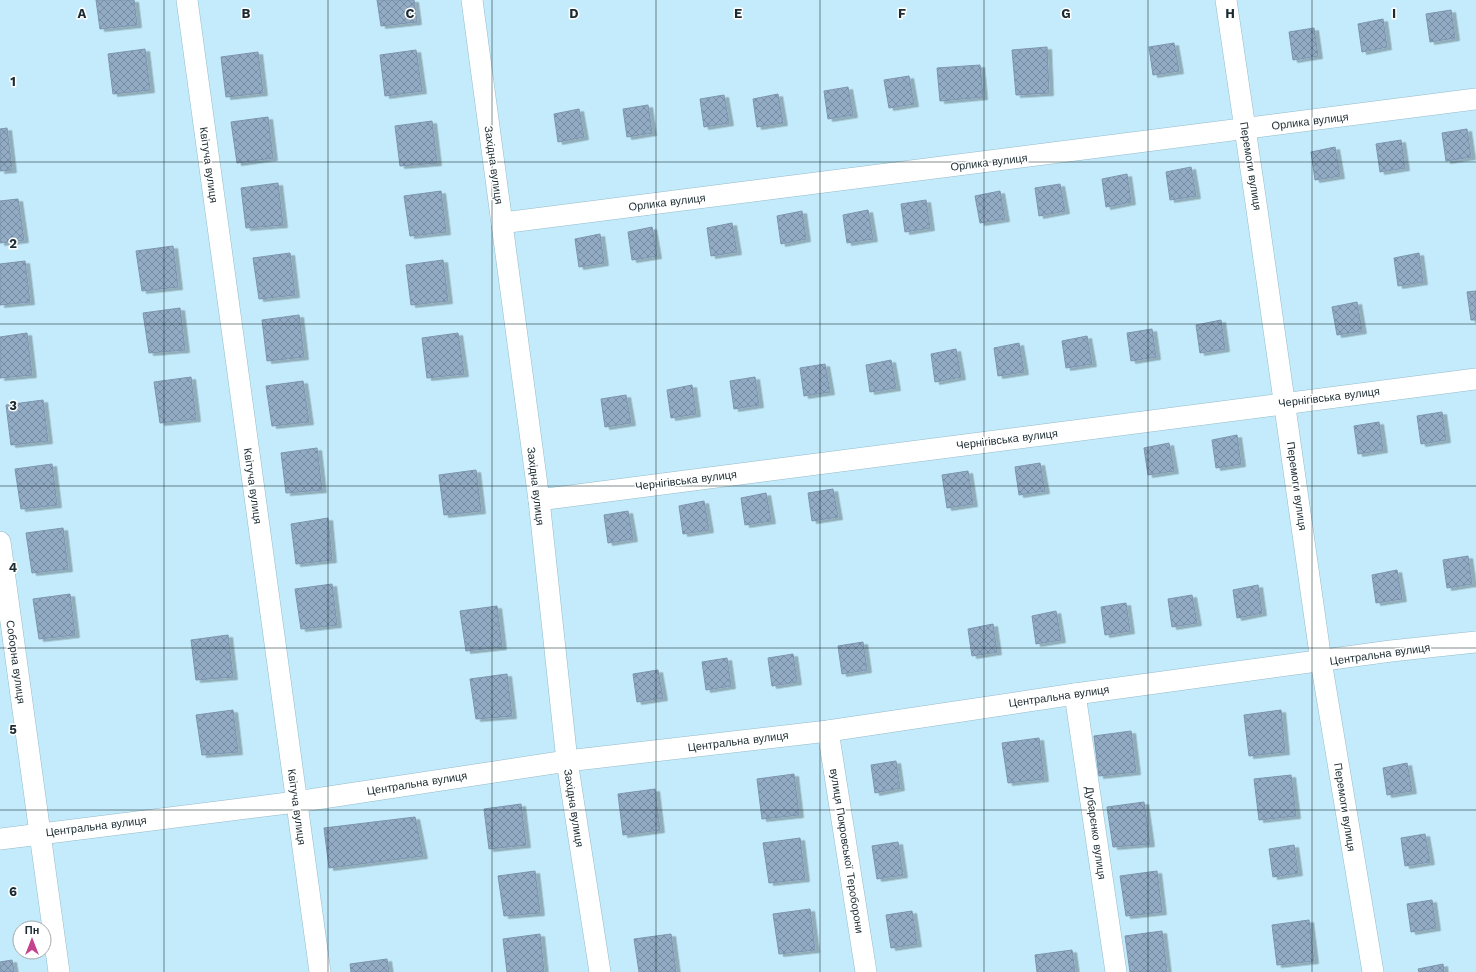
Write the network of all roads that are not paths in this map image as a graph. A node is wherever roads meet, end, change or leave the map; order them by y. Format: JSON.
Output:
{"nodes":[{"id":1,"x":187,"y":0,"type":"edge"},
{"id":2,"x":472,"y":0,"type":"edge"},
{"id":3,"x":1226,"y":0,"type":"edge"},
{"id":4,"x":1476,"y":99,"type":"edge"},
{"id":5,"x":1245,"y":129,"type":"junction"},
{"id":6,"x":502,"y":223,"type":"junction"},
{"id":7,"x":1476,"y":379,"type":"edge"},
{"id":8,"x":1285,"y":403,"type":"junction"},
{"id":9,"x":538,"y":500,"type":"junction"},
{"id":10,"x":0,"y":542,"type":"edge"},
{"id":11,"x":1476,"y":642,"type":"edge"},
{"id":12,"x":1321,"y":662,"type":"junction"},
{"id":13,"x":1075,"y":694,"type":"junction"},
{"id":14,"x":828,"y":731,"type":"junction"},
{"id":15,"x":567,"y":761,"type":"junction"},
{"id":16,"x":296,"y":802,"type":"junction"},
{"id":17,"x":40,"y":833,"type":"junction"},
{"id":18,"x":0,"y":839,"type":"edge"},
{"id":19,"x":59,"y":972,"type":"edge"},
{"id":20,"x":320,"y":972,"type":"edge"},
{"id":21,"x":600,"y":972,"type":"edge"},
{"id":22,"x":866,"y":972,"type":"edge"},
{"id":23,"x":1116,"y":972,"type":"edge"},
{"id":24,"x":1373,"y":972,"type":"edge"}],
"edges":[{"from":1,"to":16,"type":"street","name":"Квітуча вулиця"},
{"from":2,"to":6,"type":"street","name":"Західна вулиця"},
{"from":3,"to":5,"type":"street","name":"Перемоги вулиця"},
{"from":4,"to":5,"type":"street","name":"Орлика вулиця"},
{"from":5,"to":6,"type":"street","name":"Орлика вулиця"},
{"from":5,"to":8,"type":"street","name":"Перемоги вулиця"},
{"from":6,"to":9,"type":"street","name":"Західна вулиця"},
{"from":7,"to":8,"type":"street","name":"Чернігівська вулиця"},
{"from":8,"to":9,"type":"street","name":"Чернігівська вулиця"},
{"from":8,"to":12,"type":"street","name":"Перемоги вулиця"},
{"from":9,"to":15,"type":"street","name":"Західна вулиця"},
{"from":10,"to":17,"type":"street","name":"Соборна вулиця"},
{"from":11,"to":12,"type":"street","name":"Центральна вулиця"},
{"from":12,"to":13,"type":"street","name":"Центральна вулиця"},
{"from":12,"to":24,"type":"street","name":"Перемоги вулиця"},
{"from":13,"to":14,"type":"street","name":"Центральна вулиця"},
{"from":13,"to":23,"type":"street","name":"Дубарєнко вулиця"},
{"from":14,"to":15,"type":"street","name":"Центральна вулиця"},
{"from":14,"to":22,"type":"street","name":"вулиця Покровської Тероборони"},
{"from":15,"to":16,"type":"street","name":"Центральна вулиця"},
{"from":15,"to":21,"type":"street","name":"Західна вулиця"},
{"from":16,"to":17,"type":"street","name":"Центральна вулиця"},
{"from":16,"to":20,"type":"street","name":"Квітуча вулиця"},
{"from":17,"to":18,"type":"street","name":"Центральна вулиця"},
{"from":17,"to":19,"type":"street","name":"Соборна вулиця"}]}
